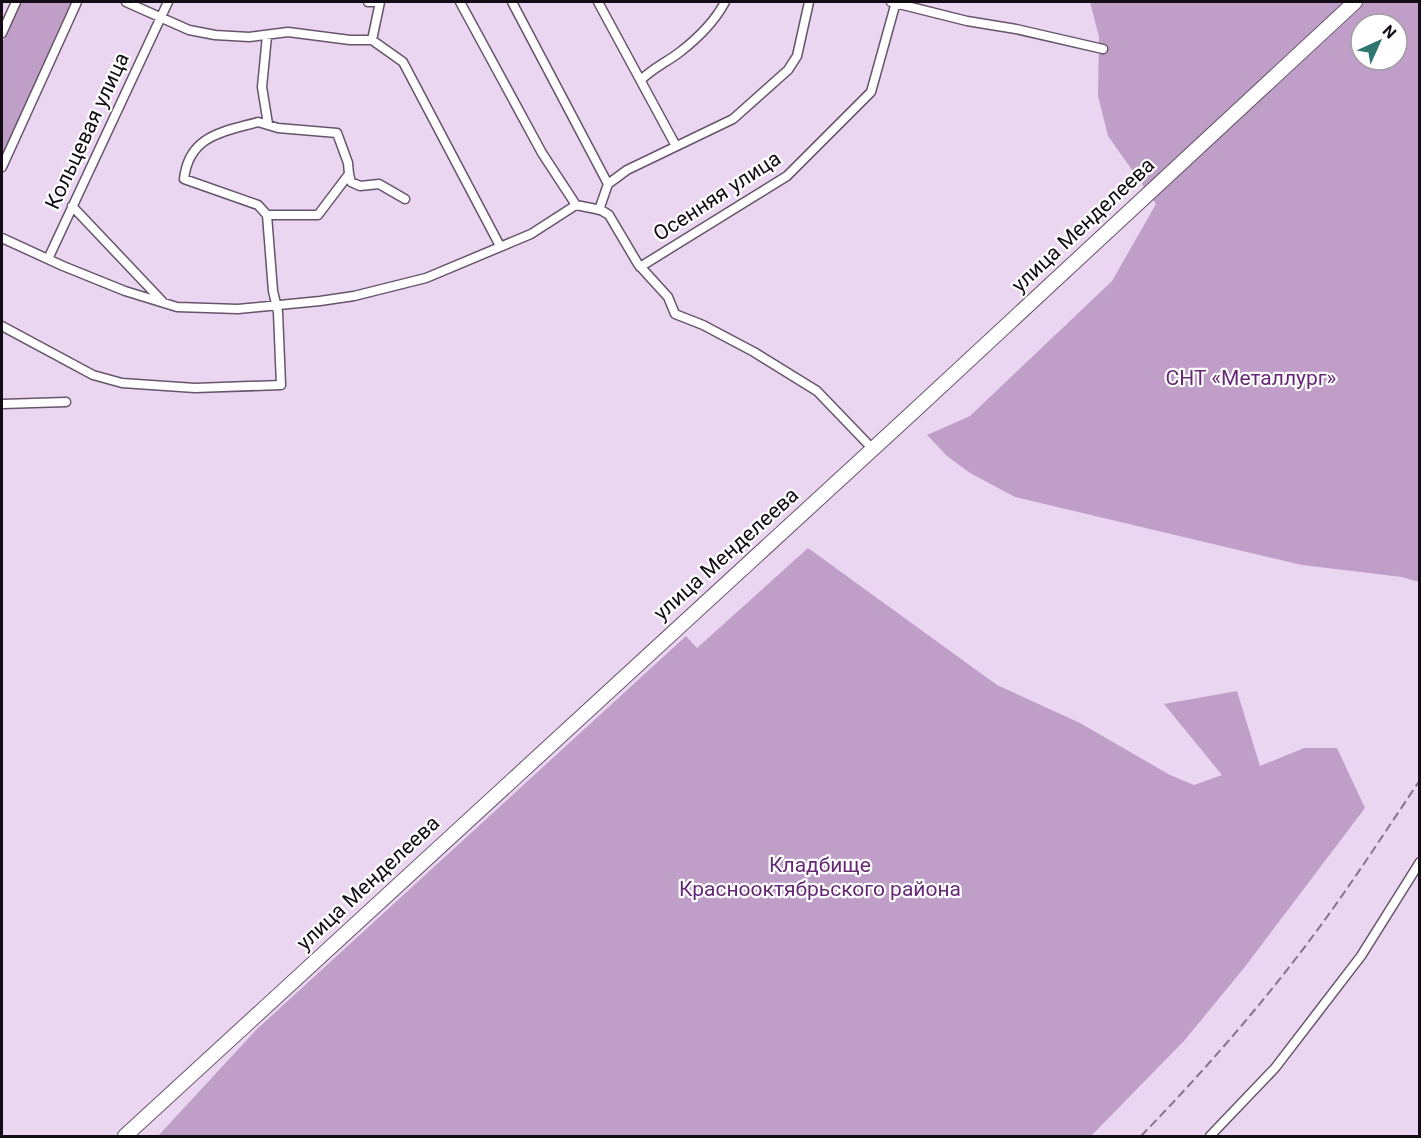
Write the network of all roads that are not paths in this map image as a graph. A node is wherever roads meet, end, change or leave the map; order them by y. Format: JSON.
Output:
{"nodes":[{"id":1,"x":16,"y":2,"type":"edge"},
{"id":2,"x":77,"y":2,"type":"edge"},
{"id":3,"x":126,"y":2,"type":"edge"},
{"id":4,"x":168,"y":2,"type":"edge"},
{"id":5,"x":368,"y":2,"type":"edge"},
{"id":6,"x":380,"y":2,"type":"edge"},
{"id":7,"x":460,"y":2,"type":"edge"},
{"id":8,"x":512,"y":2,"type":"edge"},
{"id":9,"x":598,"y":2,"type":"edge"},
{"id":10,"x":725,"y":2,"type":"edge"},
{"id":11,"x":810,"y":2,"type":"edge"},
{"id":12,"x":894,"y":2,"type":"edge"},
{"id":13,"x":1344,"y":2,"type":"edge"},
{"id":14,"x":1355,"y":2,"type":"edge"},
{"id":15,"x":160,"y":18,"type":"junction"},
{"id":16,"x":2,"y":33,"type":"edge"},
{"id":17,"x":267,"y":36,"type":"junction"},
{"id":18,"x":372,"y":40,"type":"junction"},
{"id":19,"x":1103,"y":49,"type":"dead end"},
{"id":20,"x":641,"y":80,"type":"junction"},
{"id":21,"x":268,"y":124,"type":"junction"},
{"id":22,"x":676,"y":146,"type":"junction"},
{"id":23,"x":2,"y":167,"type":"edge"},
{"id":24,"x":349,"y":174,"type":"junction"},
{"id":25,"x":608,"y":184,"type":"junction"},
{"id":26,"x":405,"y":199,"type":"dead end"},
{"id":27,"x":576,"y":205,"type":"junction"},
{"id":28,"x":72,"y":206,"type":"junction"},
{"id":29,"x":599,"y":210,"type":"junction"},
{"id":30,"x":267,"y":215,"type":"junction"},
{"id":31,"x":2,"y":238,"type":"edge"},
{"id":32,"x":500,"y":246,"type":"junction"},
{"id":33,"x":48,"y":259,"type":"junction"},
{"id":34,"x":640,"y":267,"type":"junction"},
{"id":35,"x":163,"y":302,"type":"junction"},
{"id":36,"x":276,"y":305,"type":"junction"},
{"id":37,"x":2,"y":326,"type":"edge"},
{"id":38,"x":66,"y":402,"type":"dead end"},
{"id":39,"x":2,"y":404,"type":"edge"},
{"id":40,"x":867,"y":443,"type":"junction"},
{"id":41,"x":1419,"y":862,"type":"edge"},
{"id":42,"x":114,"y":1137,"type":"edge"},
{"id":43,"x":125,"y":1137,"type":"edge"},
{"id":44,"x":1210,"y":1137,"type":"edge"}],
"edges":[{"from":1,"to":16,"type":"street"},
{"from":2,"to":23,"type":"street"},
{"from":3,"to":15,"type":"street"},
{"from":4,"to":15,"type":"street","name":"Кольцевая улица"},
{"from":5,"to":6,"type":"street"},
{"from":6,"to":18,"type":"street"},
{"from":7,"to":27,"type":"street"},
{"from":8,"to":25,"type":"street"},
{"from":9,"to":20,"type":"street"},
{"from":10,"to":20,"type":"street"},
{"from":11,"to":22,"type":"street"},
{"from":12,"to":19,"type":"street"},
{"from":12,"to":34,"type":"street","name":"Осенняя улица"},
{"from":13,"to":40,"type":"highway","name":"улица Менделеева"},
{"from":14,"to":43,"type":"highway","name":"улица Менделеева"},
{"from":15,"to":17,"type":"street"},
{"from":15,"to":28,"type":"street","name":"Кольцевая улица"},
{"from":17,"to":18,"type":"street"},
{"from":17,"to":21,"type":"street"},
{"from":18,"to":32,"type":"street"},
{"from":20,"to":22,"type":"street"},
{"from":21,"to":24,"type":"street"},
{"from":21,"to":30,"type":"street"},
{"from":22,"to":25,"type":"street"},
{"from":24,"to":26,"type":"street"},
{"from":24,"to":30,"type":"street"},
{"from":25,"to":29,"type":"street"},
{"from":27,"to":29,"type":"street"},
{"from":27,"to":32,"type":"street"},
{"from":28,"to":33,"type":"street","name":"Кольцевая улица"},
{"from":28,"to":35,"type":"street"},
{"from":29,"to":34,"type":"street"},
{"from":30,"to":36,"type":"street"},
{"from":31,"to":33,"type":"street"},
{"from":32,"to":36,"type":"street"},
{"from":33,"to":35,"type":"street"},
{"from":34,"to":40,"type":"street"},
{"from":35,"to":36,"type":"street"},
{"from":36,"to":37,"type":"street"},
{"from":38,"to":39,"type":"street"},
{"from":40,"to":42,"type":"highway","name":"улица Менделеева"},
{"from":41,"to":44,"type":"street"}]}
